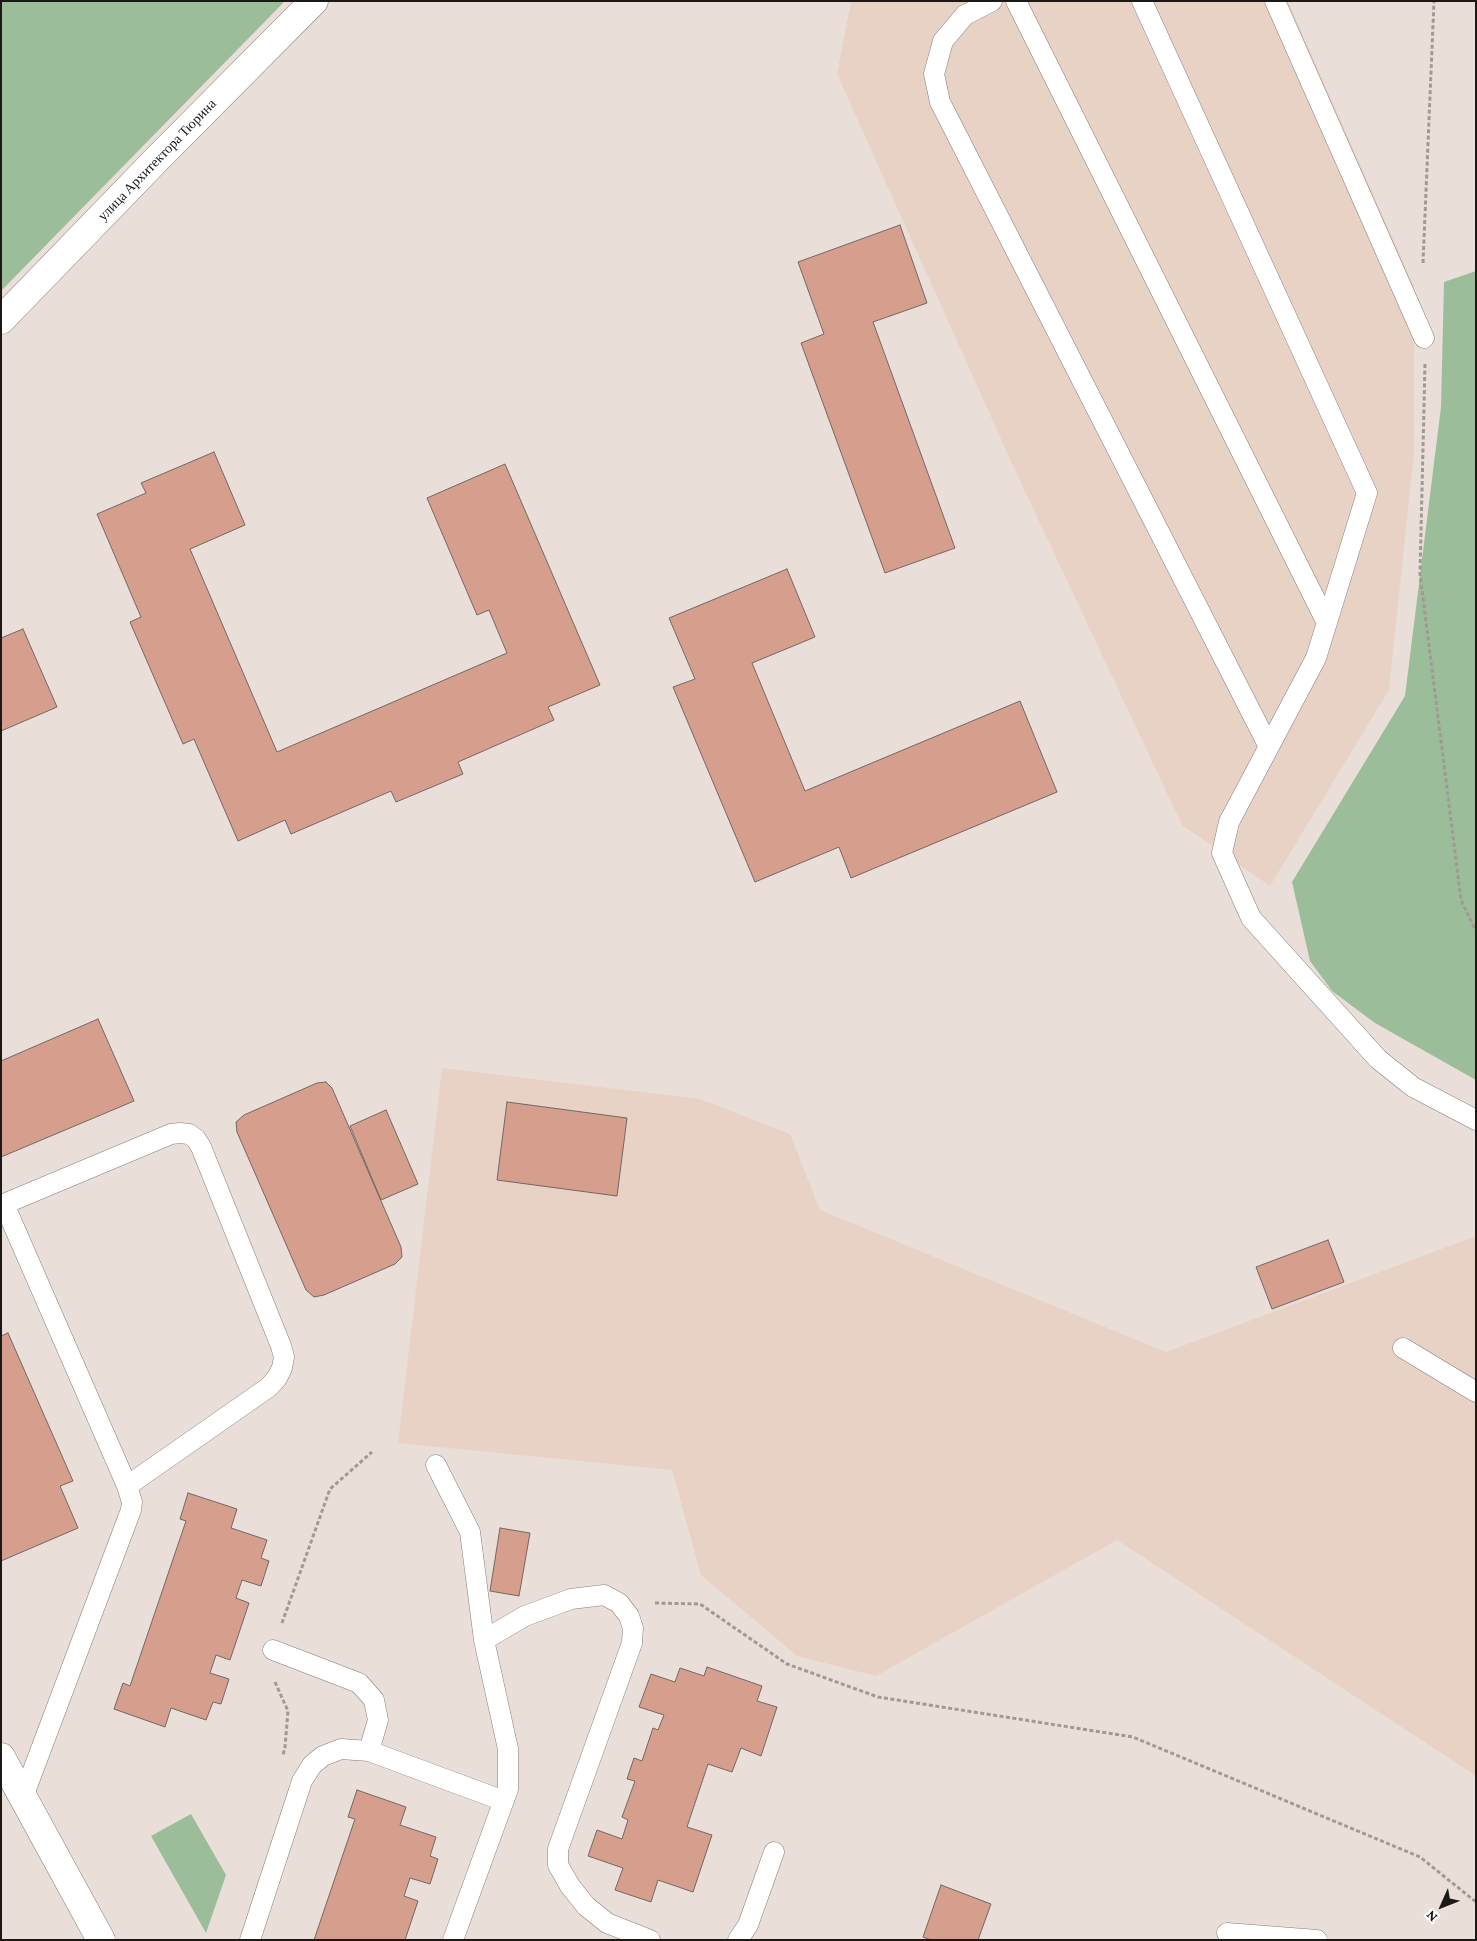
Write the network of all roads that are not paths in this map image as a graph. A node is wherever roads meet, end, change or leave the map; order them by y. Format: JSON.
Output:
{"nodes":[{"id":1,"x":314,"y":1,"type":"edge"},
{"id":2,"x":992,"y":1,"type":"edge"},
{"id":3,"x":1016,"y":1,"type":"edge"},
{"id":4,"x":1142,"y":1,"type":"edge"},
{"id":5,"x":1275,"y":1,"type":"edge"},
{"id":6,"x":1,"y":320,"type":"edge"},
{"id":7,"x":1424,"y":338,"type":"road end"},
{"id":8,"x":1327,"y":623,"type":"junction"},
{"id":9,"x":1268,"y":745,"type":"junction"},
{"id":10,"x":1476,"y":1120,"type":"edge"},
{"id":11,"x":3,"y":1205,"type":"edge"},
{"id":12,"x":1403,"y":1348,"type":"dead end"},
{"id":13,"x":1476,"y":1392,"type":"edge"},
{"id":14,"x":436,"y":1465,"type":"dead end"},
{"id":15,"x":127,"y":1486,"type":"junction"},
{"id":16,"x":484,"y":1640,"type":"junction"},
{"id":17,"x":273,"y":1650,"type":"road end"},
{"id":18,"x":368,"y":1751,"type":"junction"},
{"id":19,"x":1,"y":1757,"type":"edge"},
{"id":20,"x":23,"y":1798,"type":"junction"},
{"id":21,"x":504,"y":1801,"type":"junction"},
{"id":22,"x":774,"y":1852,"type":"dead end"},
{"id":23,"x":1227,"y":1934,"type":"dead end"},
{"id":24,"x":101,"y":1940,"type":"edge"},
{"id":25,"x":250,"y":1940,"type":"edge"},
{"id":26,"x":453,"y":1940,"type":"edge"},
{"id":27,"x":650,"y":1940,"type":"edge"},
{"id":28,"x":738,"y":1940,"type":"edge"},
{"id":29,"x":1317,"y":1940,"type":"edge"}],
"edges":[{"from":1,"to":6,"type":"street","name":"улица Архитектора Тюрина"},
{"from":2,"to":9,"type":"lane"},
{"from":3,"to":8,"type":"lane"},
{"from":4,"to":8,"type":"lane"},
{"from":5,"to":7,"type":"lane"},
{"from":8,"to":9,"type":"lane"},
{"from":9,"to":10,"type":"lane"},
{"from":11,"to":15,"type":"lane"},
{"from":11,"to":15,"type":"lane"},
{"from":12,"to":13,"type":"lane"},
{"from":14,"to":16,"type":"lane"},
{"from":15,"to":20,"type":"lane"},
{"from":16,"to":21,"type":"lane"},
{"from":16,"to":27,"type":"lane"},
{"from":17,"to":18,"type":"lane"},
{"from":18,"to":21,"type":"lane"},
{"from":18,"to":25,"type":"lane"},
{"from":19,"to":20,"type":"street"},
{"from":20,"to":24,"type":"street"},
{"from":21,"to":26,"type":"lane"},
{"from":22,"to":28,"type":"lane"},
{"from":23,"to":29,"type":"lane"}]}
